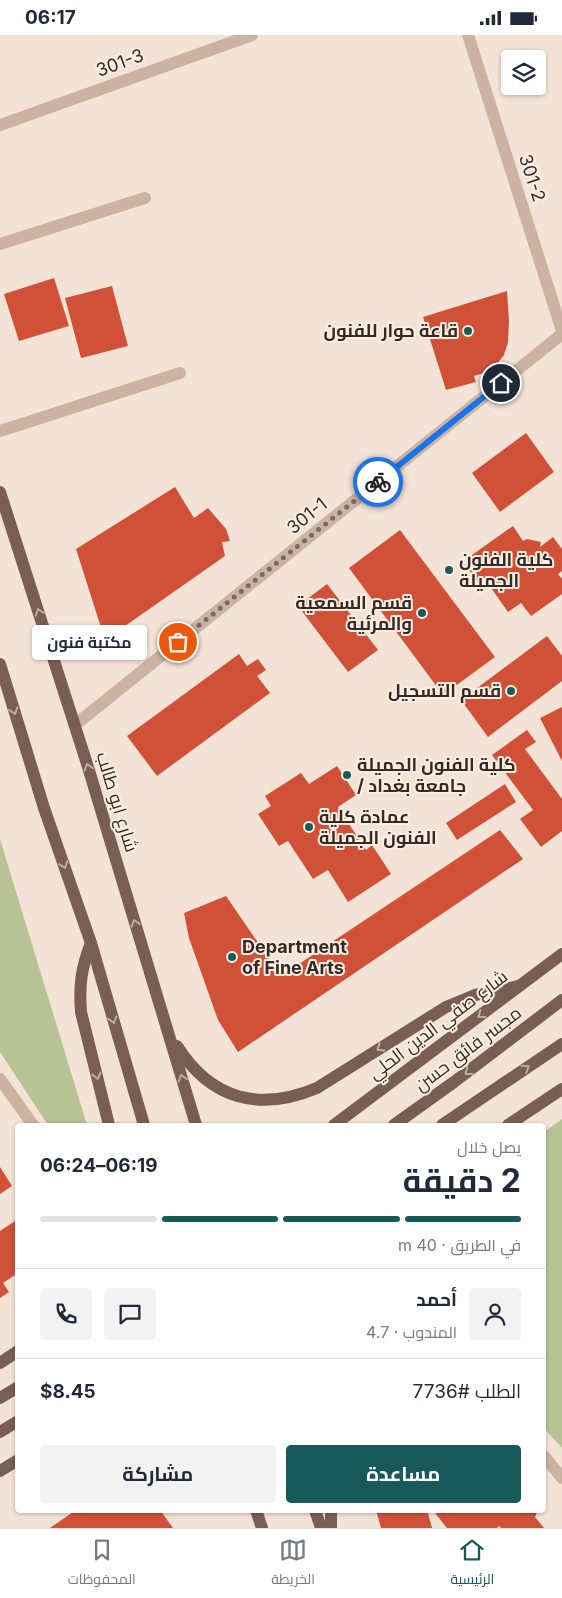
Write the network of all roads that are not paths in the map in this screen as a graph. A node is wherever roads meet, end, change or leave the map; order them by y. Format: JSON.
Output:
{"nodes":[{"id":1,"x":252,"y":35,"type":"edge"},
{"id":2,"x":468,"y":35,"type":"edge"},
{"id":3,"x":0,"y":125,"type":"edge"},
{"id":4,"x":145,"y":198,"type":"dead end"},
{"id":5,"x":0,"y":244,"type":"edge"},
{"id":6,"x":562,"y":332,"type":"edge"},
{"id":7,"x":180,"y":373,"type":"dead end"},
{"id":8,"x":0,"y":431,"type":"edge"},
{"id":9,"x":0,"y":492,"type":"edge"},
{"id":10,"x":0,"y":664,"type":"edge"},
{"id":11,"x":75,"y":725,"type":"junction"},
{"id":12,"x":91,"y":943,"type":"junction"},
{"id":13,"x":562,"y":954,"type":"edge"},
{"id":14,"x":519,"y":986,"type":"junction"},
{"id":15,"x":562,"y":1000,"type":"edge"},
{"id":16,"x":168,"y":1030,"type":"junction"},
{"id":17,"x":562,"y":1045,"type":"edge"},
{"id":18,"x":0,"y":1079,"type":"edge"},
{"id":19,"x":562,"y":1089,"type":"edge"},
{"id":20,"x":32,"y":1123,"type":"edge"},
{"id":21,"x":109,"y":1123,"type":"edge"},
{"id":22,"x":143,"y":1123,"type":"edge"},
{"id":23,"x":195,"y":1123,"type":"edge"},
{"id":24,"x":337,"y":1123,"type":"edge"},
{"id":25,"x":397,"y":1123,"type":"edge"},
{"id":26,"x":445,"y":1123,"type":"edge"},
{"id":27,"x":511,"y":1123,"type":"edge"},
{"id":28,"x":15,"y":1353,"type":"edge"},
{"id":29,"x":0,"y":1363,"type":"edge"},
{"id":30,"x":15,"y":1389,"type":"edge"},
{"id":31,"x":0,"y":1398,"type":"edge"},
{"id":32,"x":15,"y":1423,"type":"edge"},
{"id":33,"x":0,"y":1432,"type":"edge"},
{"id":34,"x":546,"y":1459,"type":"edge"},
{"id":35,"x":15,"y":1462,"type":"edge"},
{"id":36,"x":0,"y":1471,"type":"edge"},
{"id":37,"x":562,"y":1478,"type":"edge"},
{"id":38,"x":257,"y":1513,"type":"edge"},
{"id":39,"x":316,"y":1513,"type":"edge"},
{"id":40,"x":331,"y":1513,"type":"edge"},
{"id":41,"x":262,"y":1528,"type":"edge"},
{"id":42,"x":321,"y":1528,"type":"edge"},
{"id":43,"x":331,"y":1528,"type":"edge"}],
"edges":[{"from":1,"to":3,"type":"street","name":"301-3"},
{"from":2,"to":6,"type":"street","name":"301-2"},
{"from":4,"to":5,"type":"street"},
{"from":6,"to":11,"type":"street","name":"301-1"},
{"from":7,"to":8,"type":"street"},
{"from":11,"to":9,"type":"main road","name":"شارع ابو طالب","one_way":true},
{"from":10,"to":12,"type":"main road","one_way":true},
{"from":16,"to":11,"type":"main road","name":"شارع ابو طالب","one_way":true},
{"from":12,"to":21,"type":"main road","one_way":true},
{"from":12,"to":22,"type":"main road","one_way":true},
{"from":13,"to":14,"type":"main road","name":"شارع صفي الدين الحلي"},
{"from":14,"to":16,"type":"main road","one_way":true},
{"from":14,"to":24,"type":"main road","name":"شارع صفي الدين الحلي","one_way":true},
{"from":15,"to":25,"type":"main road","name":"مجسر فائق حسن","one_way":true},
{"from":23,"to":16,"type":"main road","name":"شارع ابو طالب","one_way":true},
{"from":26,"to":17,"type":"main road","one_way":true},
{"from":18,"to":20,"type":"street"},
{"from":19,"to":27,"type":"main road"},
{"from":28,"to":29,"type":"main road"},
{"from":30,"to":31,"type":"main road"},
{"from":32,"to":33,"type":"main road"},
{"from":34,"to":37,"type":"street"},
{"from":35,"to":36,"type":"main road"},
{"from":38,"to":41,"type":"main road"},
{"from":39,"to":42,"type":"main road"},
{"from":40,"to":43,"type":"main road"}]}
